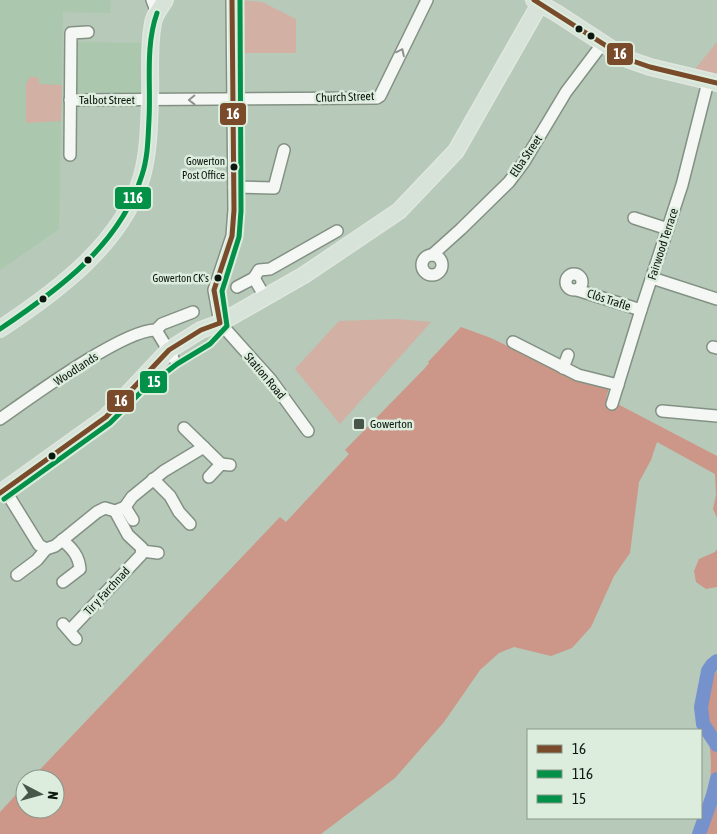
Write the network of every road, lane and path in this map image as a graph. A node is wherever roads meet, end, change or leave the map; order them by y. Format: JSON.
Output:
{"nodes":[{"id":1,"x":165,"y":0,"type":"edge"},
{"id":2,"x":232,"y":0,"type":"edge"},
{"id":3,"x":426,"y":0,"type":"edge"},
{"id":4,"x":539,"y":1,"type":"edge"},
{"id":5,"x":154,"y":7,"type":"edge"},
{"id":6,"x":88,"y":32,"type":"dead end"},
{"id":7,"x":603,"y":43,"type":"junction"},
{"id":8,"x":713,"y":82,"type":"edge"},
{"id":9,"x":234,"y":99,"type":"junction"},
{"id":10,"x":70,"y":100,"type":"junction"},
{"id":11,"x":150,"y":100,"type":"junction"},
{"id":12,"x":284,"y":150,"type":"dead end"},
{"id":13,"x":69,"y":156,"type":"dead end"},
{"id":14,"x":234,"y":188,"type":"junction"},
{"id":15,"x":634,"y":218,"type":"dead end"},
{"id":16,"x":668,"y":230,"type":"junction"},
{"id":17,"x":337,"y":231,"type":"dead end"},
{"id":18,"x":432,"y":255,"type":"dead end"},
{"id":19,"x":254,"y":278,"type":"junction"},
{"id":20,"x":652,"y":278,"type":"junction"},
{"id":21,"x":237,"y":287,"type":"dead end"},
{"id":22,"x":577,"y":290,"type":"dead end"},
{"id":23,"x":265,"y":297,"type":"junction"},
{"id":24,"x":717,"y":299,"type":"edge"},
{"id":25,"x":641,"y":310,"type":"junction"},
{"id":26,"x":188,"y":317,"type":"dead end"},
{"id":27,"x":220,"y":323,"type":"junction"},
{"id":28,"x":0,"y":329,"type":"edge"},
{"id":29,"x":156,"y":330,"type":"junction"},
{"id":30,"x":513,"y":342,"type":"dead end"},
{"id":31,"x":171,"y":354,"type":"junction"},
{"id":32,"x":568,"y":355,"type":"dead end"},
{"id":33,"x":563,"y":368,"type":"junction"},
{"id":34,"x":618,"y":385,"type":"junction"},
{"id":35,"x":612,"y":404,"type":"dead end"},
{"id":36,"x":667,"y":415,"type":"dead end"},
{"id":37,"x":717,"y":416,"type":"edge"},
{"id":38,"x":0,"y":419,"type":"edge"},
{"id":39,"x":184,"y":428,"type":"dead end"},
{"id":40,"x":308,"y":431,"type":"dead end"},
{"id":41,"x":204,"y":447,"type":"junction"},
{"id":42,"x":209,"y":478,"type":"dead end"},
{"id":43,"x":153,"y":479,"type":"junction"},
{"id":44,"x":2,"y":491,"type":"edge"},
{"id":45,"x":120,"y":509,"type":"junction"},
{"id":46,"x":133,"y":520,"type":"dead end"},
{"id":47,"x":190,"y":524,"type":"dead end"},
{"id":48,"x":62,"y":540,"type":"junction"},
{"id":49,"x":46,"y":549,"type":"junction"},
{"id":50,"x":142,"y":551,"type":"junction"},
{"id":51,"x":158,"y":553,"type":"dead end"},
{"id":52,"x":16,"y":575,"type":"dead end"},
{"id":53,"x":63,"y":582,"type":"dead end"},
{"id":54,"x":70,"y":631,"type":"dead end"}],
"edges":[{"from":1,"to":5,"type":"main road"},
{"from":2,"to":9,"type":"street"},
{"from":9,"to":3,"type":"street","name":"Church Street","one_way":true},
{"from":4,"to":7,"type":"main road"},
{"from":4,"to":23,"type":"main road"},
{"from":5,"to":11,"type":"main road"},
{"from":6,"to":10,"type":"street"},
{"from":7,"to":8,"type":"main road"},
{"from":7,"to":18,"type":"street","name":"Elba Street"},
{"from":8,"to":16,"type":"street","name":"Fairwood Terrace"},
{"from":9,"to":11,"type":"street","name":"Talbot Street","one_way":true},
{"from":9,"to":14,"type":"street"},
{"from":10,"to":11,"type":"street","name":"Talbot Street"},
{"from":10,"to":13,"type":"street"},
{"from":11,"to":28,"type":"main road"},
{"from":12,"to":14,"type":"street"},
{"from":14,"to":27,"type":"street"},
{"from":15,"to":16,"type":"street"},
{"from":16,"to":20,"type":"street","name":"Fairwood Terrace"},
{"from":17,"to":19,"type":"street"},
{"from":19,"to":21,"type":"street"},
{"from":19,"to":23,"type":"street"},
{"from":20,"to":24,"type":"street"},
{"from":20,"to":25,"type":"street","name":"Fairwood Terrace"},
{"from":22,"to":25,"type":"street","name":"Clôs Trafle"},
{"from":23,"to":27,"type":"main road"},
{"from":25,"to":34,"type":"street","name":"Fairwood Terrace"},
{"from":26,"to":29,"type":"street","name":"Woodlands"},
{"from":27,"to":31,"type":"main road"},
{"from":27,"to":40,"type":"street","name":"Station Road"},
{"from":29,"to":31,"type":"street"},
{"from":29,"to":38,"type":"street","name":"Woodlands"},
{"from":30,"to":33,"type":"street"},
{"from":31,"to":44,"type":"main road"},
{"from":32,"to":33,"type":"street"},
{"from":33,"to":34,"type":"street"},
{"from":34,"to":35,"type":"street","name":"Fairwood Terrace"},
{"from":36,"to":37,"type":"street"},
{"from":39,"to":41,"type":"street"},
{"from":41,"to":42,"type":"street"},
{"from":41,"to":43,"type":"street"},
{"from":43,"to":45,"type":"street"},
{"from":43,"to":47,"type":"street"},
{"from":44,"to":49,"type":"street"},
{"from":45,"to":46,"type":"street"},
{"from":45,"to":48,"type":"street"},
{"from":45,"to":50,"type":"street"},
{"from":48,"to":49,"type":"street"},
{"from":48,"to":53,"type":"street"},
{"from":49,"to":52,"type":"street"},
{"from":50,"to":51,"type":"street"},
{"from":50,"to":54,"type":"street","name":"Tir y Farchnad"}]}
